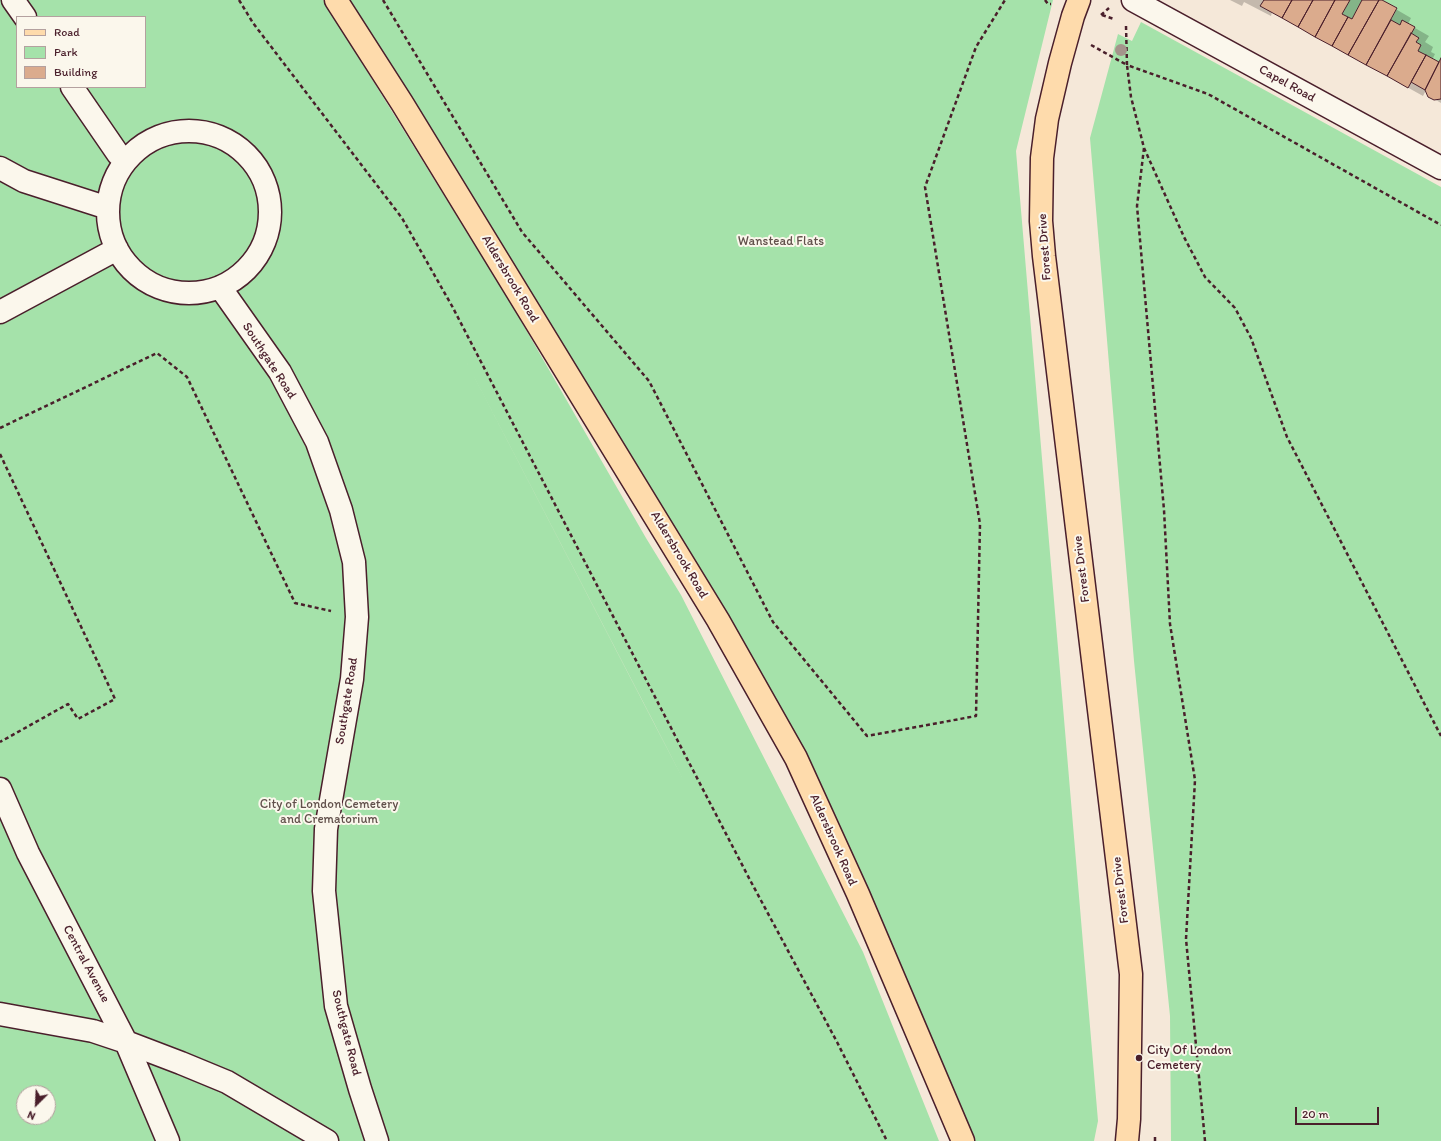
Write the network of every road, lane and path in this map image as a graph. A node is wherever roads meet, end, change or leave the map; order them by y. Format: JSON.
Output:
{"nodes":[{"id":1,"x":13,"y":0,"type":"edge"},
{"id":2,"x":239,"y":0,"type":"edge"},
{"id":3,"x":336,"y":0,"type":"edge"},
{"id":4,"x":383,"y":0,"type":"edge"},
{"id":5,"x":1005,"y":0,"type":"edge"},
{"id":6,"x":1079,"y":0,"type":"edge"},
{"id":7,"x":1133,"y":0,"type":"edge"},
{"id":8,"x":24,"y":16,"type":"edge"},
{"id":9,"x":1126,"y":24,"type":"dead end"},
{"id":10,"x":1089,"y":44,"type":"dead end"},
{"id":11,"x":1126,"y":65,"type":"junction"},
{"id":12,"x":73,"y":88,"type":"edge"},
{"id":13,"x":1144,"y":148,"type":"junction"},
{"id":14,"x":126,"y":161,"type":"junction"},
{"id":15,"x":0,"y":168,"type":"edge"},
{"id":16,"x":1441,"y":168,"type":"edge"},
{"id":17,"x":108,"y":208,"type":"junction"},
{"id":18,"x":1441,"y":225,"type":"edge"},
{"id":19,"x":117,"y":250,"type":"junction"},
{"id":20,"x":220,"y":287,"type":"junction"},
{"id":21,"x":0,"y":312,"type":"edge"},
{"id":22,"x":0,"y":428,"type":"edge"},
{"id":23,"x":0,"y":454,"type":"edge"},
{"id":24,"x":357,"y":617,"type":"junction"},
{"id":25,"x":1441,"y":736,"type":"edge"},
{"id":26,"x":0,"y":742,"type":"edge"},
{"id":27,"x":0,"y":789,"type":"edge"},
{"id":28,"x":0,"y":1014,"type":"edge"},
{"id":29,"x":126,"y":1042,"type":"junction"},
{"id":30,"x":168,"y":1141,"type":"edge"},
{"id":31,"x":327,"y":1141,"type":"edge"},
{"id":32,"x":377,"y":1141,"type":"edge"},
{"id":33,"x":887,"y":1141,"type":"edge"},
{"id":34,"x":963,"y":1141,"type":"edge"},
{"id":35,"x":1127,"y":1141,"type":"edge"},
{"id":36,"x":1206,"y":1141,"type":"edge"}],
"edges":[{"from":1,"to":8,"type":"street"},
{"from":2,"to":33,"type":"path"},
{"from":3,"to":34,"type":"main road","name":"Aldersbrook Road"},
{"from":4,"to":5,"type":"path"},
{"from":6,"to":35,"type":"main road","name":"Forest Drive"},
{"from":7,"to":16,"type":"street","name":"Capel Road"},
{"from":9,"to":11,"type":"path"},
{"from":10,"to":11,"type":"path"},
{"from":11,"to":13,"type":"path"},
{"from":11,"to":18,"type":"path"},
{"from":12,"to":14,"type":"street"},
{"from":13,"to":25,"type":"path"},
{"from":13,"to":36,"type":"path"},
{"from":14,"to":17,"type":"street"},
{"from":14,"to":20,"type":"street"},
{"from":15,"to":17,"type":"street"},
{"from":17,"to":19,"type":"street"},
{"from":19,"to":20,"type":"street"},
{"from":19,"to":21,"type":"street"},
{"from":20,"to":24,"type":"street","name":"Southgate Road"},
{"from":22,"to":24,"type":"path"},
{"from":23,"to":26,"type":"path"},
{"from":24,"to":32,"type":"street","name":"Southgate Road"},
{"from":27,"to":29,"type":"street","name":"Central Avenue"},
{"from":28,"to":29,"type":"street"},
{"from":29,"to":30,"type":"street","name":"Central Avenue"},
{"from":29,"to":31,"type":"street"}]}
